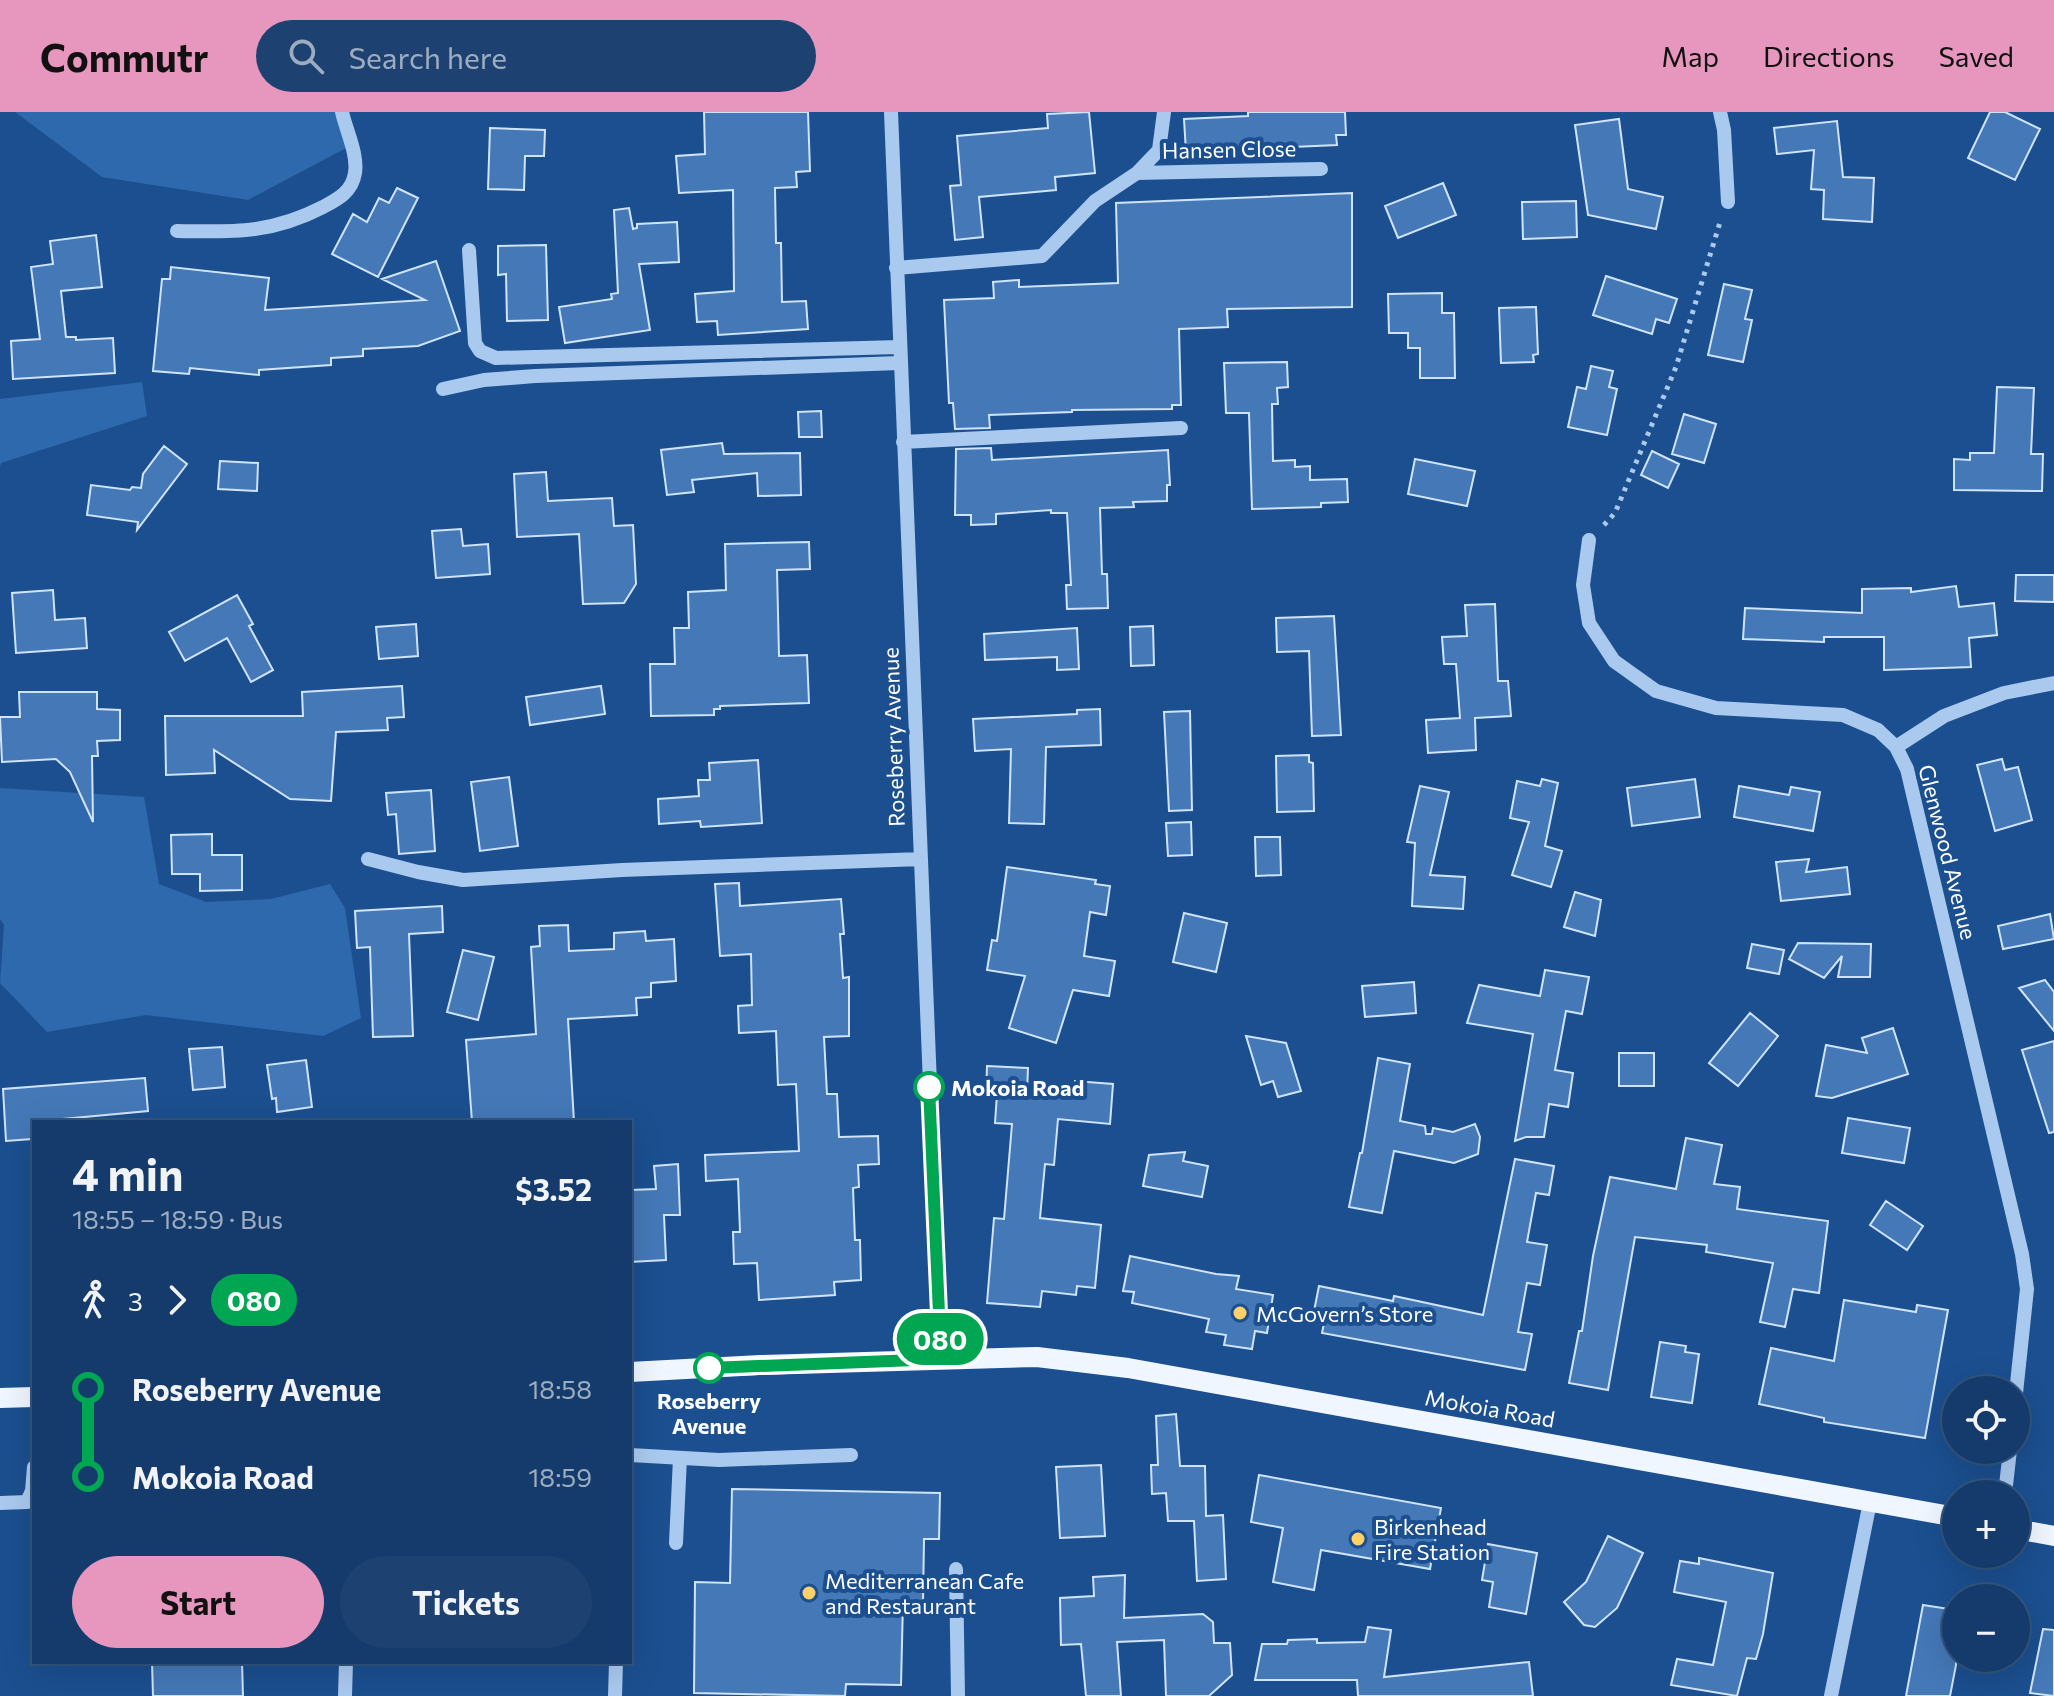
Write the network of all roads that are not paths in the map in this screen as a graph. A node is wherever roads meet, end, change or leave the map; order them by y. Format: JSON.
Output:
{"nodes":[{"id":1,"x":342,"y":112,"type":"edge"},
{"id":2,"x":891,"y":112,"type":"edge"},
{"id":3,"x":1164,"y":112,"type":"edge"},
{"id":4,"x":1720,"y":112,"type":"edge"},
{"id":5,"x":1321,"y":169,"type":"dead end"},
{"id":6,"x":1137,"y":173,"type":"junction"},
{"id":7,"x":1728,"y":202,"type":"road end"},
{"id":8,"x":177,"y":231,"type":"dead end"},
{"id":9,"x":469,"y":250,"type":"dead end"},
{"id":10,"x":896,"y":268,"type":"junction"},
{"id":11,"x":899,"y":347,"type":"junction"},
{"id":12,"x":899,"y":363,"type":"junction"},
{"id":13,"x":443,"y":389,"type":"dead end"},
{"id":14,"x":1181,"y":428,"type":"dead end"},
{"id":15,"x":903,"y":442,"type":"junction"},
{"id":16,"x":1589,"y":540,"type":"road end"},
{"id":17,"x":2054,"y":683,"type":"edge"},
{"id":18,"x":1896,"y":747,"type":"junction"},
{"id":19,"x":368,"y":859,"type":"dead end"},
{"id":20,"x":921,"y":859,"type":"junction"},
{"id":21,"x":941,"y":1359,"type":"junction"},
{"id":22,"x":632,"y":1372,"type":"edge"},
{"id":23,"x":2018,"y":1376,"type":"edge"},
{"id":24,"x":32,"y":1397,"type":"edge"},
{"id":25,"x":0,"y":1398,"type":"edge"},
{"id":26,"x":632,"y":1455,"type":"edge"},
{"id":27,"x":851,"y":1455,"type":"dead end"},
{"id":28,"x":680,"y":1458,"type":"junction"},
{"id":29,"x":32,"y":1495,"type":"edge"},
{"id":30,"x":1870,"y":1502,"type":"junction"},
{"id":31,"x":0,"y":1503,"type":"edge"},
{"id":32,"x":1942,"y":1515,"type":"edge"},
{"id":33,"x":2030,"y":1532,"type":"edge"},
{"id":34,"x":2054,"y":1536,"type":"edge"},
{"id":35,"x":676,"y":1543,"type":"dead end"},
{"id":36,"x":956,"y":1569,"type":"dead end"},
{"id":37,"x":346,"y":1664,"type":"edge"},
{"id":38,"x":616,"y":1664,"type":"edge"},
{"id":39,"x":345,"y":1696,"type":"edge"},
{"id":40,"x":615,"y":1696,"type":"edge"},
{"id":41,"x":958,"y":1696,"type":"edge"},
{"id":42,"x":1831,"y":1696,"type":"edge"}],
"edges":[{"from":1,"to":8,"type":"street"},
{"from":2,"to":10,"type":"street","name":"Roseberry Avenue"},
{"from":3,"to":6,"type":"street","name":"Hansen Close"},
{"from":4,"to":7,"type":"street"},
{"from":5,"to":6,"type":"street","name":"Hansen Close"},
{"from":6,"to":10,"type":"street","name":"Hansen Close"},
{"from":9,"to":11,"type":"street"},
{"from":10,"to":11,"type":"street","name":"Roseberry Avenue"},
{"from":11,"to":12,"type":"street","name":"Roseberry Avenue"},
{"from":12,"to":13,"type":"street"},
{"from":12,"to":15,"type":"street","name":"Roseberry Avenue"},
{"from":14,"to":15,"type":"street"},
{"from":15,"to":20,"type":"street","name":"Roseberry Avenue"},
{"from":16,"to":18,"type":"street","name":"Glenwood Avenue"},
{"from":17,"to":18,"type":"street"},
{"from":18,"to":23,"type":"street","name":"Glenwood Avenue"},
{"from":19,"to":20,"type":"street"},
{"from":20,"to":21,"type":"street","name":"Roseberry Avenue"},
{"from":21,"to":22,"type":"main road","name":"Mokoia Road"},
{"from":21,"to":30,"type":"main road","name":"Mokoia Road"},
{"from":24,"to":25,"type":"main road"},
{"from":26,"to":28,"type":"street"},
{"from":27,"to":28,"type":"street"},
{"from":28,"to":35,"type":"street"},
{"from":29,"to":31,"type":"street"},
{"from":30,"to":32,"type":"main road","name":"Mokoia Road"},
{"from":30,"to":42,"type":"street"},
{"from":33,"to":34,"type":"main road"},
{"from":36,"to":41,"type":"street"},
{"from":37,"to":39,"type":"street"},
{"from":38,"to":40,"type":"street"}]}
